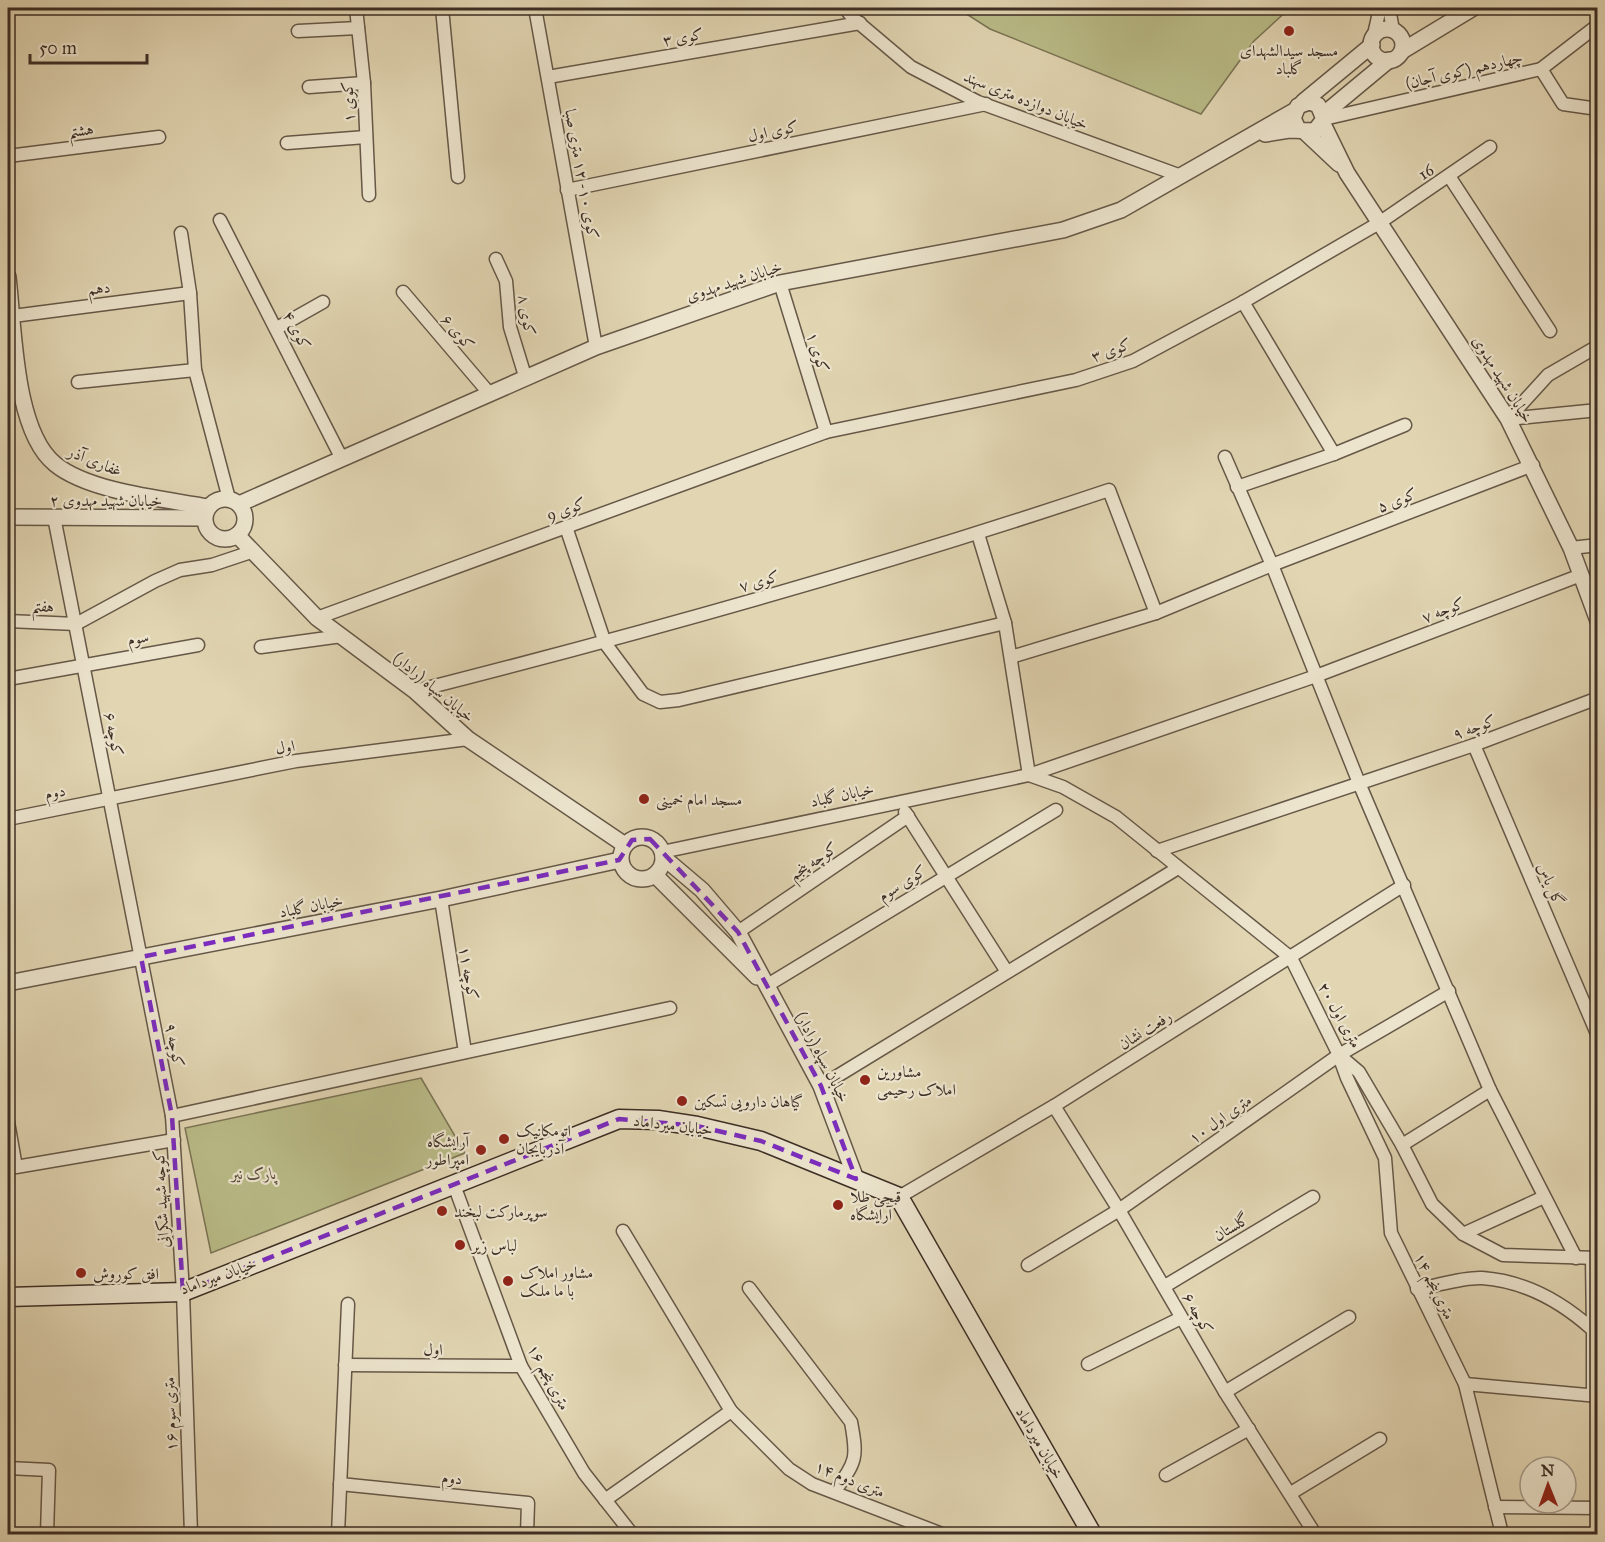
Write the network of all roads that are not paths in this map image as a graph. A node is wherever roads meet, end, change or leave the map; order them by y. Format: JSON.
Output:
{"nodes":[{"id":1,"x":356,"y":8,"type":"edge"},
{"id":2,"x":442,"y":8,"type":"edge"},
{"id":3,"x":535,"y":8,"type":"edge"},
{"id":4,"x":845,"y":8,"type":"edge"},
{"id":5,"x":1380,"y":8,"type":"edge"},
{"id":6,"x":1389,"y":8,"type":"edge"},
{"id":7,"x":1473,"y":8,"type":"edge"},
{"id":8,"x":1458,"y":17,"type":"junction"},
{"id":9,"x":860,"y":23,"type":"junction"},
{"id":10,"x":1598,"y":25,"type":"edge"},
{"id":11,"x":358,"y":28,"type":"junction"},
{"id":12,"x":298,"y":31,"type":"dead end"},
{"id":13,"x":1395,"y":31,"type":"junction"},
{"id":14,"x":1372,"y":42,"type":"junction"},
{"id":15,"x":1395,"y":56,"type":"junction"},
{"id":16,"x":1540,"y":69,"type":"junction"},
{"id":17,"x":548,"y":77,"type":"junction"},
{"id":18,"x":364,"y":83,"type":"junction"},
{"id":19,"x":309,"y":87,"type":"dead end"},
{"id":20,"x":986,"y":104,"type":"junction"},
{"id":21,"x":1298,"y":107,"type":"junction"},
{"id":22,"x":1598,"y":109,"type":"edge"},
{"id":23,"x":1324,"y":119,"type":"junction"},
{"id":24,"x":1302,"y":131,"type":"junction"},
{"id":25,"x":159,"y":137,"type":"dead end"},
{"id":26,"x":366,"y":137,"type":"junction"},
{"id":27,"x":1253,"y":137,"type":"junction"},
{"id":28,"x":286,"y":143,"type":"dead end"},
{"id":29,"x":1490,"y":147,"type":"dead end"},
{"id":30,"x":8,"y":156,"type":"edge"},
{"id":31,"x":1347,"y":173,"type":"junction"},
{"id":32,"x":1181,"y":176,"type":"junction"},
{"id":33,"x":1449,"y":176,"type":"junction"},
{"id":34,"x":458,"y":177,"type":"dead end"},
{"id":35,"x":567,"y":190,"type":"junction"},
{"id":36,"x":369,"y":195,"type":"dead end"},
{"id":37,"x":220,"y":220,"type":"dead end"},
{"id":38,"x":1379,"y":223,"type":"junction"},
{"id":39,"x":181,"y":233,"type":"dead end"},
{"id":40,"x":496,"y":259,"type":"dead end"},
{"id":41,"x":8,"y":277,"type":"edge"},
{"id":42,"x":780,"y":283,"type":"junction"},
{"id":43,"x":403,"y":292,"type":"dead end"},
{"id":44,"x":190,"y":293,"type":"junction"},
{"id":45,"x":324,"y":302,"type":"dead end"},
{"id":46,"x":1243,"y":302,"type":"junction"},
{"id":47,"x":13,"y":316,"type":"junction"},
{"id":48,"x":277,"y":328,"type":"junction"},
{"id":49,"x":1550,"y":331,"type":"dead end"},
{"id":50,"x":596,"y":346,"type":"junction"},
{"id":51,"x":1598,"y":346,"type":"edge"},
{"id":52,"x":195,"y":370,"type":"junction"},
{"id":53,"x":525,"y":376,"type":"junction"},
{"id":54,"x":78,"y":382,"type":"dead end"},
{"id":55,"x":489,"y":393,"type":"junction"},
{"id":56,"x":1598,"y":410,"type":"edge"},
{"id":57,"x":1508,"y":419,"type":"junction"},
{"id":58,"x":1405,"y":424,"type":"dead end"},
{"id":59,"x":826,"y":432,"type":"junction"},
{"id":60,"x":1334,"y":454,"type":"junction"},
{"id":61,"x":341,"y":457,"type":"junction"},
{"id":62,"x":1225,"y":457,"type":"dead end"},
{"id":63,"x":1533,"y":465,"type":"junction"},
{"id":64,"x":1237,"y":487,"type":"junction"},
{"id":65,"x":234,"y":502,"type":"junction"},
{"id":66,"x":206,"y":512,"type":"junction"},
{"id":67,"x":8,"y":517,"type":"edge"},
{"id":68,"x":54,"y":518,"type":"junction"},
{"id":69,"x":566,"y":527,"type":"junction"},
{"id":70,"x":978,"y":534,"type":"junction"},
{"id":71,"x":237,"y":535,"type":"junction"},
{"id":72,"x":1598,"y":545,"type":"edge"},
{"id":73,"x":1571,"y":548,"type":"junction"},
{"id":74,"x":251,"y":552,"type":"junction"},
{"id":75,"x":1272,"y":565,"type":"junction"},
{"id":76,"x":1581,"y":575,"type":"junction"},
{"id":77,"x":1156,"y":613,"type":"junction"},
{"id":78,"x":317,"y":618,"type":"junction"},
{"id":79,"x":8,"y":621,"type":"edge"},
{"id":80,"x":1598,"y":621,"type":"edge"},
{"id":81,"x":1005,"y":623,"type":"junction"},
{"id":82,"x":76,"y":624,"type":"junction"},
{"id":83,"x":342,"y":636,"type":"junction"},
{"id":84,"x":605,"y":643,"type":"junction"},
{"id":85,"x":198,"y":645,"type":"dead end"},
{"id":86,"x":261,"y":646,"type":"dead end"},
{"id":87,"x":1011,"y":657,"type":"junction"},
{"id":88,"x":83,"y":664,"type":"junction"},
{"id":89,"x":1316,"y":676,"type":"junction"},
{"id":90,"x":8,"y":679,"type":"edge"},
{"id":91,"x":415,"y":691,"type":"junction"},
{"id":92,"x":1598,"y":698,"type":"edge"},
{"id":93,"x":468,"y":739,"type":"junction"},
{"id":94,"x":1474,"y":745,"type":"junction"},
{"id":95,"x":1029,"y":775,"type":"junction"},
{"id":96,"x":1359,"y":783,"type":"junction"},
{"id":97,"x":109,"y":798,"type":"junction"},
{"id":98,"x":897,"y":801,"type":"junction"},
{"id":99,"x":1056,"y":810,"type":"dead end"},
{"id":100,"x":908,"y":816,"type":"junction"},
{"id":101,"x":8,"y":819,"type":"edge"},
{"id":102,"x":1157,"y":851,"type":"junction"},
{"id":103,"x":623,"y":853,"type":"junction"},
{"id":104,"x":663,"y":855,"type":"junction"},
{"id":105,"x":1178,"y":868,"type":"junction"},
{"id":106,"x":655,"y":875,"type":"junction"},
{"id":107,"x":945,"y":875,"type":"junction"},
{"id":108,"x":1404,"y":885,"type":"junction"},
{"id":109,"x":441,"y":899,"type":"junction"},
{"id":110,"x":738,"y":932,"type":"junction"},
{"id":111,"x":141,"y":957,"type":"junction"},
{"id":112,"x":1291,"y":958,"type":"junction"},
{"id":113,"x":1006,"y":972,"type":"junction"},
{"id":114,"x":8,"y":983,"type":"edge"},
{"id":115,"x":766,"y":986,"type":"junction"},
{"id":116,"x":1449,"y":991,"type":"junction"},
{"id":117,"x":670,"y":1008,"type":"dead end"},
{"id":118,"x":1598,"y":1036,"type":"edge"},
{"id":119,"x":465,"y":1053,"type":"junction"},
{"id":120,"x":1339,"y":1055,"type":"junction"},
{"id":121,"x":821,"y":1086,"type":"junction"},
{"id":122,"x":1490,"y":1090,"type":"junction"},
{"id":123,"x":1054,"y":1106,"type":"junction"},
{"id":124,"x":172,"y":1116,"type":"junction"},
{"id":125,"x":8,"y":1122,"type":"edge"},
{"id":126,"x":174,"y":1140,"type":"junction"},
{"id":127,"x":1402,"y":1145,"type":"junction"},
{"id":128,"x":856,"y":1179,"type":"junction"},
{"id":129,"x":454,"y":1185,"type":"junction"},
{"id":130,"x":899,"y":1197,"type":"junction"},
{"id":131,"x":1313,"y":1197,"type":"dead end"},
{"id":132,"x":1544,"y":1197,"type":"junction"},
{"id":133,"x":1119,"y":1210,"type":"junction"},
{"id":134,"x":623,"y":1231,"type":"dead end"},
{"id":135,"x":1463,"y":1233,"type":"junction"},
{"id":136,"x":1576,"y":1258,"type":"junction"},
{"id":137,"x":1595,"y":1258,"type":"edge"},
{"id":138,"x":1028,"y":1265,"type":"dead end"},
{"id":139,"x":1165,"y":1286,"type":"junction"},
{"id":140,"x":749,"y":1288,"type":"dead end"},
{"id":141,"x":1417,"y":1289,"type":"junction"},
{"id":142,"x":183,"y":1292,"type":"junction"},
{"id":143,"x":8,"y":1297,"type":"edge"},
{"id":144,"x":348,"y":1304,"type":"dead end"},
{"id":145,"x":1349,"y":1317,"type":"dead end"},
{"id":146,"x":1181,"y":1318,"type":"junction"},
{"id":147,"x":1595,"y":1330,"type":"edge"},
{"id":148,"x":1088,"y":1364,"type":"dead end"},
{"id":149,"x":345,"y":1365,"type":"junction"},
{"id":150,"x":521,"y":1366,"type":"junction"},
{"id":151,"x":1465,"y":1383,"type":"junction"},
{"id":152,"x":1225,"y":1392,"type":"junction"},
{"id":153,"x":1595,"y":1396,"type":"edge"},
{"id":154,"x":731,"y":1411,"type":"junction"},
{"id":155,"x":1249,"y":1429,"type":"junction"},
{"id":156,"x":1380,"y":1439,"type":"dead end"},
{"id":157,"x":8,"y":1468,"type":"edge"},
{"id":158,"x":1166,"y":1475,"type":"dead end"},
{"id":159,"x":340,"y":1484,"type":"junction"},
{"id":160,"x":835,"y":1491,"type":"junction"},
{"id":161,"x":1291,"y":1493,"type":"junction"},
{"id":162,"x":605,"y":1500,"type":"junction"},
{"id":163,"x":1495,"y":1507,"type":"junction"},
{"id":164,"x":1598,"y":1508,"type":"edge"},
{"id":165,"x":1311,"y":1533,"type":"edge"},
{"id":166,"x":47,"y":1534,"type":"edge"},
{"id":167,"x":191,"y":1534,"type":"edge"},
{"id":168,"x":338,"y":1534,"type":"edge"},
{"id":169,"x":527,"y":1534,"type":"edge"},
{"id":170,"x":632,"y":1534,"type":"edge"},
{"id":171,"x":942,"y":1534,"type":"edge"},
{"id":172,"x":1092,"y":1534,"type":"edge"},
{"id":173,"x":1502,"y":1534,"type":"edge"}],
"edges":[{"from":1,"to":11,"type":"street","name":"کوی ۱"},
{"from":2,"to":34,"type":"street"},
{"from":3,"to":17,"type":"street","name":"کوی ۱۰- ۱۲ متری صبا"},
{"from":4,"to":9,"type":"street","name":"خیابان دوازده متری سهند"},
{"from":5,"to":14,"type":"street"},
{"from":6,"to":13,"type":"street"},
{"from":7,"to":8,"type":"street"},
{"from":8,"to":13,"type":"street"},
{"from":8,"to":15,"type":"street"},
{"from":9,"to":17,"type":"street","name":"کوی ۳"},
{"from":9,"to":20,"type":"street","name":"خیابان دوازده متری سهند"},
{"from":10,"to":16,"type":"street","name":"چهاردهم (کوی آجان)"},
{"from":11,"to":12,"type":"street"},
{"from":11,"to":18,"type":"street","name":"کوی ۱"},
{"from":13,"to":14,"type":"street"},
{"from":13,"to":15,"type":"street"},
{"from":14,"to":15,"type":"street"},
{"from":14,"to":21,"type":"street","name":"خیابان شهید مهدوی"},
{"from":15,"to":23,"type":"street"},
{"from":16,"to":22,"type":"street"},
{"from":16,"to":23,"type":"street","name":"چهاردهم (کوی آجان)"},
{"from":17,"to":35,"type":"street","name":"کوی ۱۰- ۱۲ متری صبا"},
{"from":18,"to":19,"type":"street"},
{"from":18,"to":26,"type":"street","name":"کوی ۱"},
{"from":20,"to":32,"type":"street","name":"خیابان دوازده متری سهند"},
{"from":20,"to":35,"type":"street","name":"کوی اول"},
{"from":21,"to":23,"type":"street"},
{"from":21,"to":24,"type":"street"},
{"from":21,"to":27,"type":"street","name":"خیابان شهید مهدوی"},
{"from":23,"to":24,"type":"street"},
{"from":23,"to":31,"type":"street","name":"خیابان شهید مهدوی"},
{"from":24,"to":27,"type":"street","name":"خیابان شهید مهدوی"},
{"from":24,"to":31,"type":"street","name":"خیابان شهید مهدوی"},
{"from":25,"to":30,"type":"street","name":"هشتم"},
{"from":26,"to":28,"type":"street"},
{"from":26,"to":36,"type":"street","name":"کوی ۱"},
{"from":27,"to":32,"type":"street","name":"خیابان شهید مهدوی"},
{"from":29,"to":33,"type":"street","name":"16"},
{"from":31,"to":38,"type":"street","name":"خیابان شهید مهدوی"},
{"from":32,"to":42,"type":"street","name":"خیابان شهید مهدوی"},
{"from":33,"to":38,"type":"street","name":"16"},
{"from":33,"to":49,"type":"street"},
{"from":35,"to":50,"type":"street","name":"کوی ۱۰- ۱۲ متری صبا"},
{"from":37,"to":48,"type":"street","name":"کوی ۴"},
{"from":38,"to":46,"type":"street","name":"کوی ۳"},
{"from":38,"to":57,"type":"street","name":"خیابان شهید مهدوی"},
{"from":39,"to":44,"type":"street"},
{"from":40,"to":53,"type":"street","name":"کوی ۸"},
{"from":41,"to":47,"type":"street","name":"غفاری آذر"},
{"from":42,"to":50,"type":"street","name":"خیابان شهید مهدوی"},
{"from":42,"to":59,"type":"street","name":"کوی ۱"},
{"from":43,"to":55,"type":"street","name":"کوی ۶"},
{"from":44,"to":47,"type":"street","name":"دهم"},
{"from":44,"to":52,"type":"street"},
{"from":45,"to":48,"type":"street"},
{"from":46,"to":59,"type":"street","name":"کوی ۳"},
{"from":46,"to":60,"type":"street"},
{"from":47,"to":66,"type":"street","name":"غفاری آذر"},
{"from":48,"to":61,"type":"street","name":"کوی ۴"},
{"from":50,"to":53,"type":"street","name":"خیابان شهید مهدوی"},
{"from":51,"to":57,"type":"street"},
{"from":52,"to":54,"type":"street"},
{"from":52,"to":65,"type":"street"},
{"from":53,"to":55,"type":"street","name":"خیابان شهید مهدوی"},
{"from":55,"to":61,"type":"street","name":"خیابان شهید مهدوی"},
{"from":56,"to":57,"type":"street"},
{"from":57,"to":63,"type":"street","name":"خیابان شهید مهدوی"},
{"from":58,"to":60,"type":"street"},
{"from":59,"to":69,"type":"street","name":"کوی 9"},
{"from":60,"to":64,"type":"street"},
{"from":61,"to":65,"type":"street","name":"خیابان شهید مهدوی"},
{"from":62,"to":64,"type":"street"},
{"from":63,"to":73,"type":"street","name":"خیابان شهید مهدوی"},
{"from":63,"to":75,"type":"street","name":"کوی ۵"},
{"from":64,"to":75,"type":"street"},
{"from":65,"to":66,"type":"street"},
{"from":65,"to":71,"type":"street"},
{"from":66,"to":68,"type":"street","name":"خیابان شهید مهدوی ۲"},
{"from":66,"to":71,"type":"street"},
{"from":67,"to":68,"type":"street","name":"خیابان شهید مهدوی ۲"},
{"from":68,"to":82,"type":"street","name":"کوچه ۶"},
{"from":69,"to":78,"type":"street","name":"کوی 9"},
{"from":69,"to":84,"type":"street"},
{"from":70,"to":77,"type":"street","name":"کوی ۷"},
{"from":70,"to":81,"type":"street"},
{"from":70,"to":84,"type":"street","name":"کوی ۷"},
{"from":71,"to":74,"type":"street","name":"خیابان سپاه (رادار)"},
{"from":72,"to":73,"type":"street"},
{"from":73,"to":76,"type":"street","name":"خیابان شهید مهدوی"},
{"from":74,"to":78,"type":"street","name":"خیابان سپاه (رادار)"},
{"from":74,"to":82,"type":"street"},
{"from":75,"to":77,"type":"street","name":"کوی ۵"},
{"from":75,"to":89,"type":"street"},
{"from":76,"to":80,"type":"street","name":"خیابان شهید مهدوی"},
{"from":76,"to":89,"type":"street","name":"کوچه ۷"},
{"from":77,"to":87,"type":"street","name":"کوی ۵"},
{"from":78,"to":83,"type":"street","name":"خیابان سپاه (رادار)"},
{"from":79,"to":82,"type":"street","name":"هفتم"},
{"from":81,"to":84,"type":"street"},
{"from":81,"to":87,"type":"street"},
{"from":82,"to":88,"type":"street","name":"کوچه ۶"},
{"from":83,"to":86,"type":"street"},
{"from":83,"to":91,"type":"street","name":"خیابان سپاه (رادار)"},
{"from":84,"to":91,"type":"street","name":"کوی ۷"},
{"from":85,"to":88,"type":"street","name":"سوم"},
{"from":87,"to":95,"type":"street"},
{"from":88,"to":90,"type":"street","name":"سوم"},
{"from":88,"to":97,"type":"street","name":"کوچه ۶"},
{"from":89,"to":95,"type":"street","name":"کوچه ۷"},
{"from":89,"to":96,"type":"street"},
{"from":91,"to":93,"type":"street","name":"خیابان سپاه (رادار)"},
{"from":92,"to":94,"type":"street","name":"کوچه ۹"},
{"from":93,"to":97,"type":"street","name":"اول"},
{"from":93,"to":103,"type":"street","name":"خیابان سپاه (رادار)"},
{"from":94,"to":96,"type":"street","name":"کوچه ۹"},
{"from":94,"to":118,"type":"street","name":"گل یاس"},
{"from":95,"to":98,"type":"street","name":"خیابان گلباد"},
{"from":95,"to":102,"type":"street","name":"۲۰ متری اول"},
{"from":96,"to":102,"type":"street","name":"کوچه ۹"},
{"from":96,"to":108,"type":"street"},
{"from":97,"to":101,"type":"street","name":"دوم"},
{"from":97,"to":111,"type":"street","name":"کوچه ۶"},
{"from":98,"to":100,"type":"street"},
{"from":98,"to":104,"type":"street","name":"خیابان گلباد"},
{"from":99,"to":107,"type":"street","name":"کوی سوم"},
{"from":100,"to":107,"type":"street"},
{"from":100,"to":110,"type":"street","name":"کوچه پنجم"},
{"from":102,"to":105,"type":"street","name":"۲۰ متری اول"},
{"from":103,"to":104,"type":"street"},
{"from":103,"to":106,"type":"street"},
{"from":103,"to":109,"type":"street","name":"خیابان گلباد"},
{"from":104,"to":106,"type":"street"},
{"from":104,"to":110,"type":"street","name":"خیابان سپاه (رادار)"},
{"from":105,"to":112,"type":"street","name":"۲۰ متری اول"},
{"from":105,"to":113,"type":"street"},
{"from":106,"to":115,"type":"street","name":"خیابان سپاه (رادار)"},
{"from":107,"to":113,"type":"street"},
{"from":107,"to":115,"type":"street","name":"کوی سوم"},
{"from":108,"to":112,"type":"street","name":"رفعت نشان"},
{"from":108,"to":116,"type":"street"},
{"from":109,"to":111,"type":"street","name":"خیابان گلباد"},
{"from":109,"to":119,"type":"street","name":"کوچه ۱۱"},
{"from":110,"to":115,"type":"street","name":"خیابان سپاه (رادار)"},
{"from":111,"to":114,"type":"street","name":"خیابان گلباد"},
{"from":111,"to":124,"type":"street","name":"کوچه ۹"},
{"from":112,"to":120,"type":"street","name":"۲۰ متری اول"},
{"from":112,"to":123,"type":"street","name":"رفعت نشان"},
{"from":113,"to":121,"type":"street"},
{"from":115,"to":121,"type":"street","name":"خیابان سپاه (رادار)"},
{"from":116,"to":120,"type":"street","name":"۱۰ متری اول"},
{"from":116,"to":122,"type":"street"},
{"from":117,"to":119,"type":"street"},
{"from":119,"to":124,"type":"street"},
{"from":120,"to":127,"type":"street","name":"۲۰ متری اول"},
{"from":120,"to":133,"type":"street","name":"۱۰ متری اول"},
{"from":120,"to":141,"type":"street","name":"۱۴ متری پنجم"},
{"from":121,"to":128,"type":"street","name":"خیابان سپاه (رادار)"},
{"from":122,"to":127,"type":"street"},
{"from":122,"to":132,"type":"street"},
{"from":123,"to":130,"type":"street","name":"رفعت نشان"},
{"from":123,"to":133,"type":"street","name":"کوچه ۶"},
{"from":124,"to":126,"type":"street","name":"کوچه ۹"},
{"from":125,"to":126,"type":"street"},
{"from":126,"to":142,"type":"street","name":"کوچه شهید شکرانی"},
{"from":127,"to":135,"type":"street","name":"۲۰ متری اول"},
{"from":128,"to":129,"type":"main road","name":"خیابان میرداماد"},
{"from":128,"to":130,"type":"main road","name":"خیابان میرداماد"},
{"from":129,"to":142,"type":"main road","name":"خیابان میرداماد"},
{"from":129,"to":150,"type":"street","name":"۱۶ متری پنجم"},
{"from":130,"to":172,"type":"main road","name":"خیابان میرداماد"},
{"from":131,"to":139,"type":"street","name":"گلستان"},
{"from":132,"to":135,"type":"street"},
{"from":132,"to":136,"type":"street"},
{"from":133,"to":138,"type":"street","name":"۱۰ متری اول"},
{"from":133,"to":139,"type":"street","name":"کوچه ۶"},
{"from":134,"to":154,"type":"street","name":"۱۴ متری دوم"},
{"from":135,"to":136,"type":"street","name":"۲۰ متری اول"},
{"from":136,"to":137,"type":"street","name":"۲۰ متری اول"},
{"from":137,"to":147,"type":"street"},
{"from":139,"to":146,"type":"street","name":"کوچه ۶"},
{"from":140,"to":160,"type":"street"},
{"from":141,"to":147,"type":"street"},
{"from":141,"to":151,"type":"street","name":"۱۴ متری پنجم"},
{"from":142,"to":143,"type":"main road","name":"خیابان میرداماد"},
{"from":142,"to":167,"type":"street","name":"۱۶ متری سوم"},
{"from":144,"to":149,"type":"street"},
{"from":145,"to":152,"type":"street"},
{"from":146,"to":148,"type":"street"},
{"from":146,"to":152,"type":"street","name":"کوچه ۶"},
{"from":147,"to":153,"type":"street"},
{"from":149,"to":150,"type":"street","name":"اول"},
{"from":149,"to":159,"type":"street"},
{"from":150,"to":162,"type":"street","name":"۱۶ متری پنجم"},
{"from":151,"to":153,"type":"street"},
{"from":151,"to":163,"type":"street","name":"۱۴ متری پنجم"},
{"from":152,"to":155,"type":"street","name":"کوچه ۶"},
{"from":154,"to":160,"type":"street","name":"۱۴ متری دوم"},
{"from":154,"to":162,"type":"street"},
{"from":155,"to":158,"type":"street"},
{"from":155,"to":161,"type":"street","name":"کوچه ۶"},
{"from":156,"to":161,"type":"street"},
{"from":157,"to":166,"type":"street"},
{"from":159,"to":168,"type":"street"},
{"from":159,"to":169,"type":"street","name":"دوم"},
{"from":160,"to":171,"type":"street","name":"۱۴ متری دوم"},
{"from":161,"to":165,"type":"street","name":"کوچه ۶"},
{"from":162,"to":170,"type":"street","name":"۱۶ متری پنجم"},
{"from":163,"to":164,"type":"street"},
{"from":163,"to":173,"type":"street","name":"۱۴ متری پنجم"}]}
